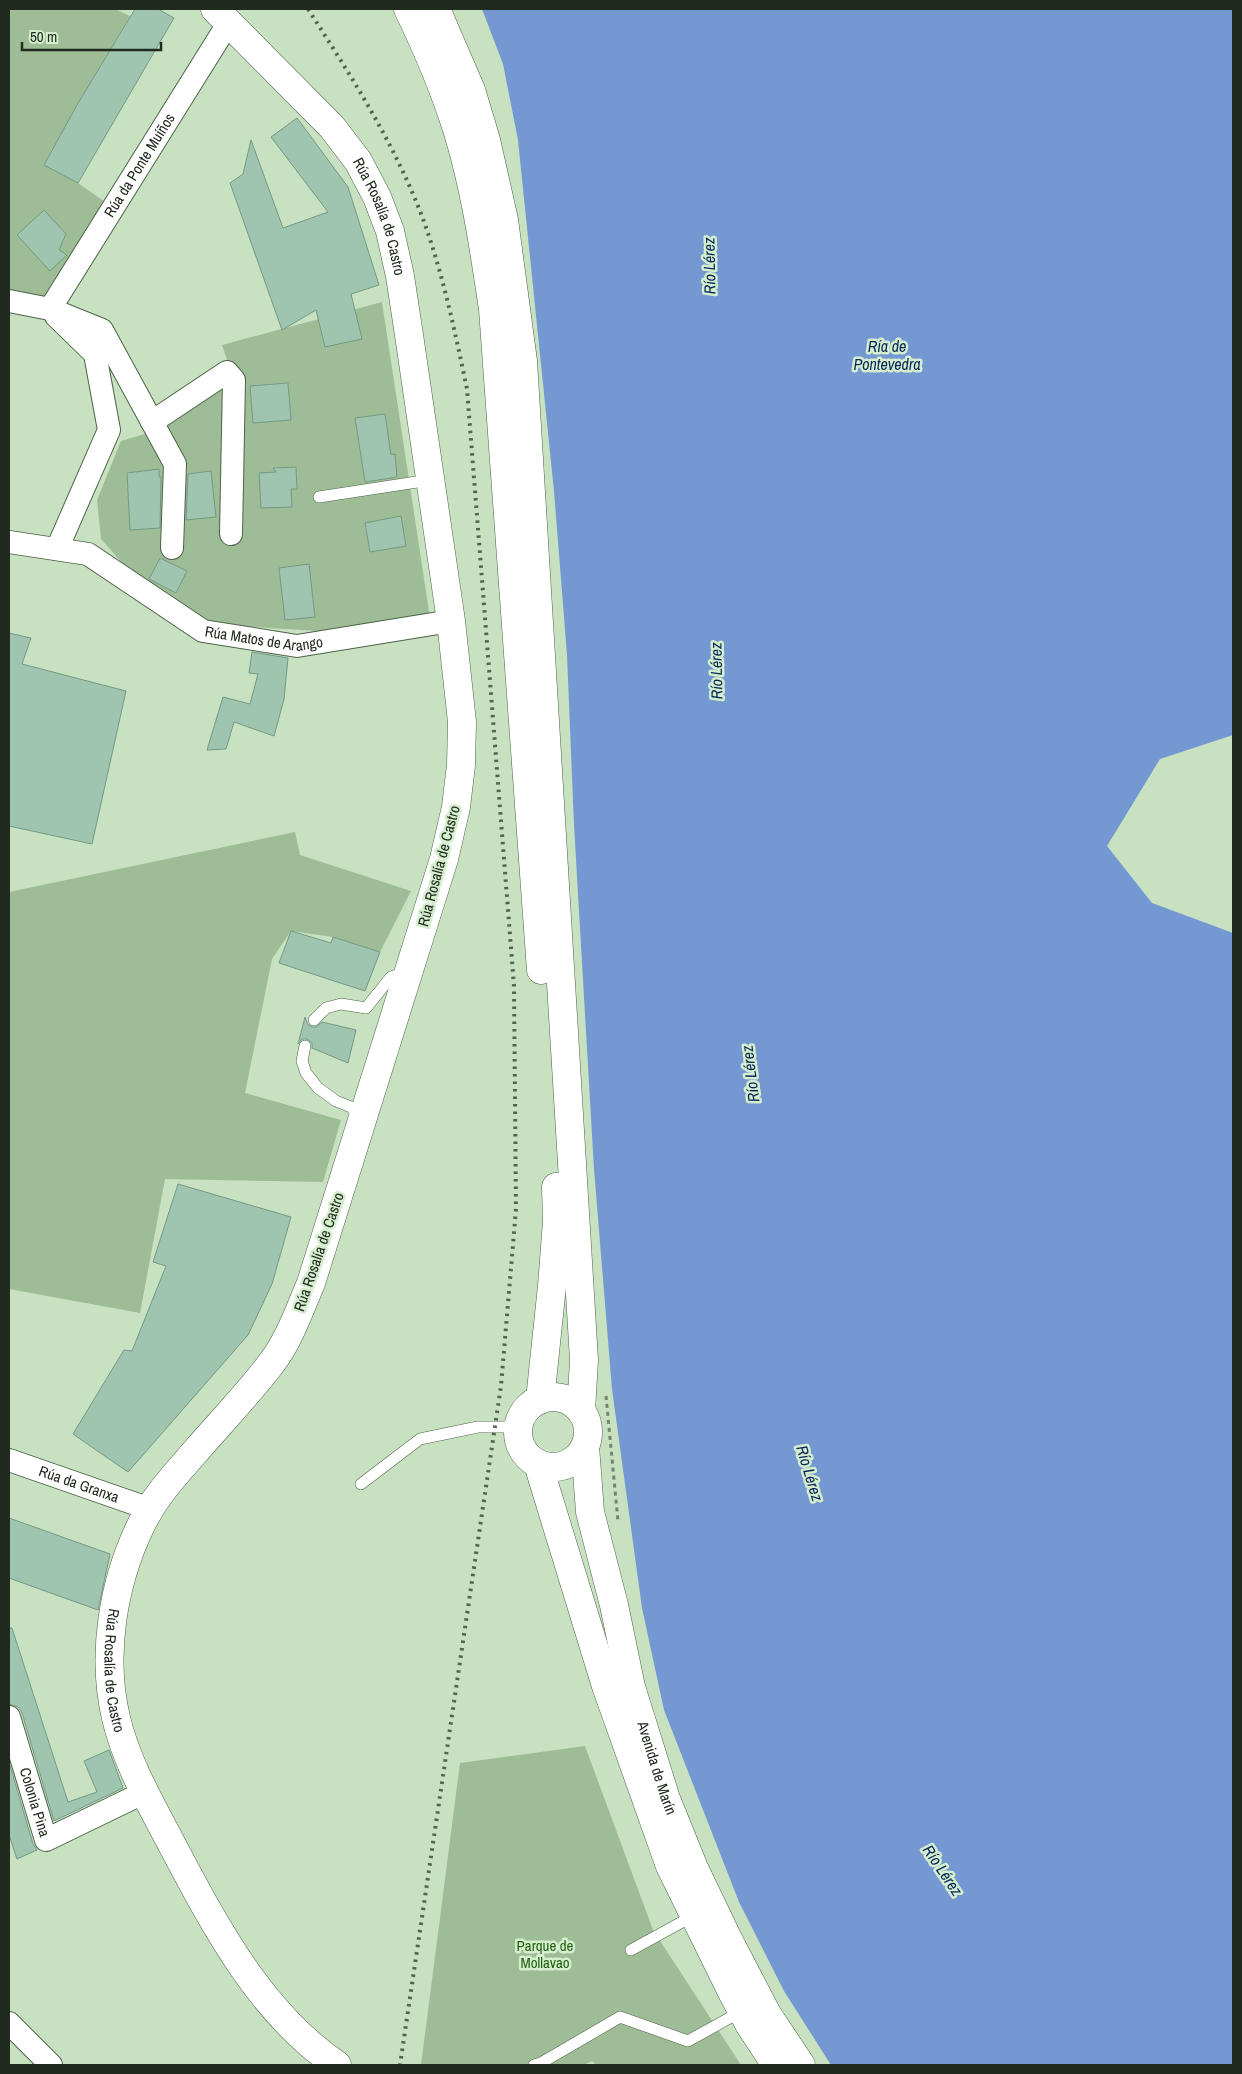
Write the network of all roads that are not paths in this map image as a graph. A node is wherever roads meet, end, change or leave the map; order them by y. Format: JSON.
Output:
{"nodes":[{"id":1,"x":408,"y":9,"type":"edge"},
{"id":2,"x":436,"y":9,"type":"edge"},
{"id":3,"x":222,"y":15,"type":"edge"},
{"id":4,"x":9,"y":300,"type":"edge"},
{"id":5,"x":50,"y":309,"type":"junction"},
{"id":6,"x":152,"y":422,"type":"junction"},
{"id":7,"x":430,"y":480,"type":"junction"},
{"id":8,"x":319,"y":497,"type":"dead end"},
{"id":9,"x":231,"y":534,"type":"dead end"},
{"id":10,"x":9,"y":542,"type":"edge"},
{"id":11,"x":172,"y":548,"type":"dead end"},
{"id":12,"x":57,"y":549,"type":"junction"},
{"id":13,"x":451,"y":621,"type":"junction"},
{"id":14,"x":409,"y":972,"type":"junction"},
{"id":15,"x":314,"y":1020,"type":"dead end"},
{"id":16,"x":305,"y":1046,"type":"dead end"},
{"id":17,"x":362,"y":1120,"type":"junction"},
{"id":18,"x":540,"y":1400,"type":"junction"},
{"id":19,"x":581,"y":1411,"type":"junction"},
{"id":20,"x":519,"y":1427,"type":"junction"},
{"id":21,"x":585,"y":1446,"type":"junction"},
{"id":22,"x":9,"y":1460,"type":"edge"},
{"id":23,"x":538,"y":1464,"type":"junction"},
{"id":24,"x":361,"y":1484,"type":"dead end"},
{"id":25,"x":150,"y":1508,"type":"junction"},
{"id":26,"x":9,"y":1717,"type":"edge"},
{"id":27,"x":145,"y":1792,"type":"junction"},
{"id":28,"x":693,"y":1916,"type":"junction"},
{"id":29,"x":631,"y":1950,"type":"dead end"},
{"id":30,"x":742,"y":2011,"type":"junction"},
{"id":31,"x":9,"y":2023,"type":"edge"},
{"id":32,"x":51,"y":2065,"type":"edge"},
{"id":33,"x":337,"y":2065,"type":"edge"},
{"id":34,"x":534,"y":2065,"type":"edge"},
{"id":35,"x":776,"y":2065,"type":"edge"},
{"id":36,"x":801,"y":2065,"type":"edge"}],
"edges":[{"from":1,"to":18,"type":"main road"},
{"from":2,"to":19,"type":"main road"},
{"from":3,"to":5,"type":"street","name":"Rúa da Ponte Muíños"},
{"from":3,"to":7,"type":"main road","name":"Rúa Rosalía de Castro"},
{"from":4,"to":5,"type":"street"},
{"from":5,"to":6,"type":"street"},
{"from":5,"to":12,"type":"street"},
{"from":6,"to":9,"type":"street"},
{"from":6,"to":11,"type":"street"},
{"from":7,"to":8,"type":"lane"},
{"from":7,"to":13,"type":"main road","name":"Rúa Rosalía de Castro"},
{"from":10,"to":12,"type":"street","name":"Rúa Matos de Arango"},
{"from":12,"to":13,"type":"street","name":"Rúa Matos de Arango"},
{"from":13,"to":14,"type":"main road","name":"Rúa Rosalía de Castro"},
{"from":14,"to":15,"type":"lane"},
{"from":14,"to":17,"type":"main road","name":"Rúa Rosalía de Castro"},
{"from":16,"to":17,"type":"lane"},
{"from":17,"to":25,"type":"main road","name":"Rúa Rosalía de Castro"},
{"from":18,"to":19,"type":"main road"},
{"from":18,"to":20,"type":"main road"},
{"from":19,"to":21,"type":"main road"},
{"from":20,"to":23,"type":"main road"},
{"from":20,"to":24,"type":"lane"},
{"from":21,"to":23,"type":"main road"},
{"from":21,"to":36,"type":"main road","name":"Avenida de Marín"},
{"from":22,"to":25,"type":"street","name":"Rúa da Granxa"},
{"from":23,"to":28,"type":"main road","name":"Avenida de Marín"},
{"from":25,"to":27,"type":"main road","name":"Rúa Rosalía de Castro"},
{"from":26,"to":27,"type":"street","name":"Colonia Pina"},
{"from":27,"to":33,"type":"main road","name":"Rúa Rosalía de Castro"},
{"from":28,"to":29,"type":"lane"},
{"from":28,"to":30,"type":"main road","name":"Avenida de Marín"},
{"from":30,"to":34,"type":"lane"},
{"from":30,"to":35,"type":"main road","name":"Avenida de Marín"},
{"from":31,"to":32,"type":"street"}]}
